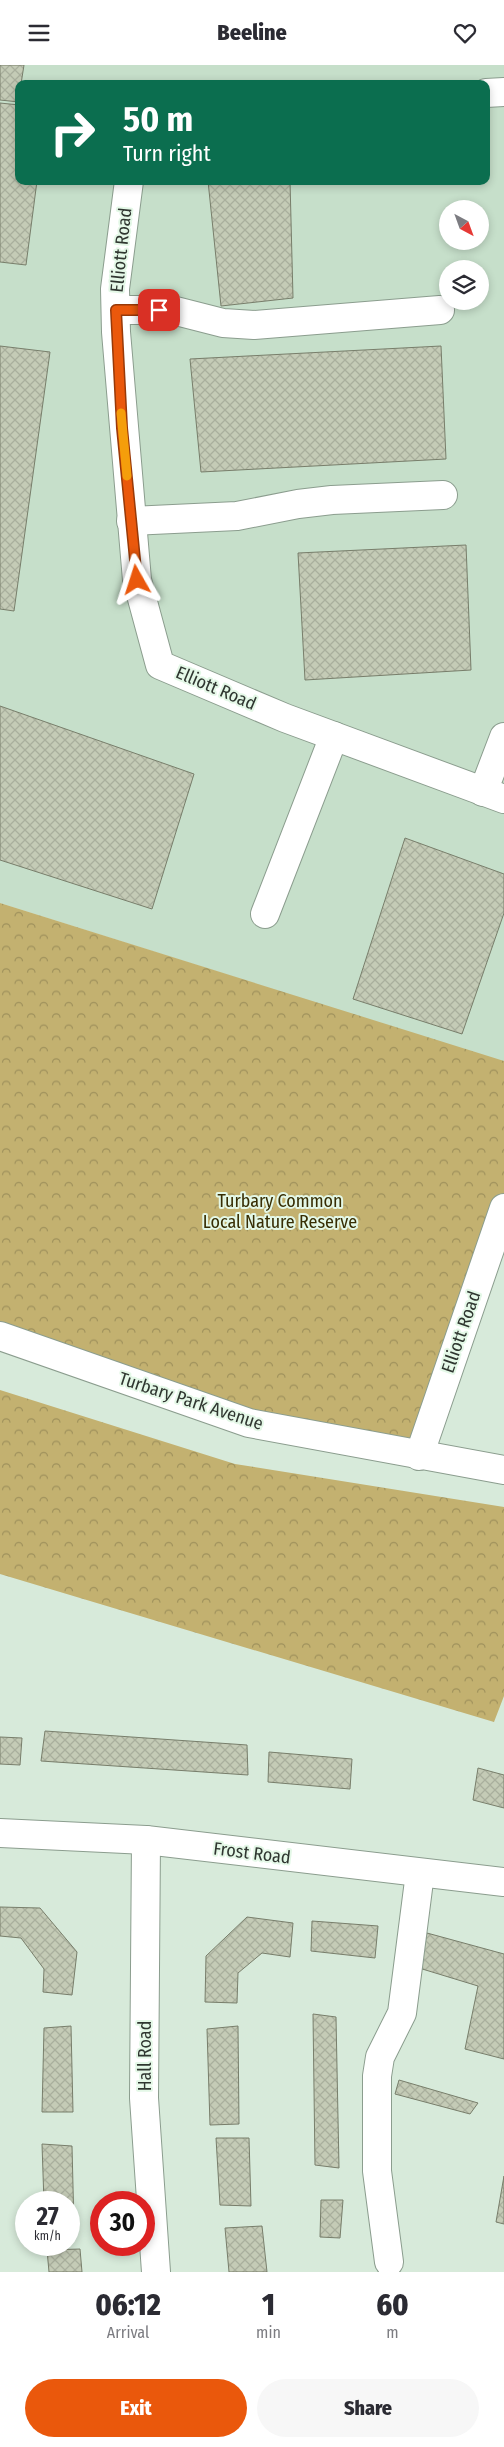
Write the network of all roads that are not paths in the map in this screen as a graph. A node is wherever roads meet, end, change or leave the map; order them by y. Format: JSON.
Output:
{"nodes":[{"id":1,"x":504,"y":92,"type":"edge"},
{"id":2,"x":490,"y":93,"type":"edge"},
{"id":3,"x":128,"y":185,"type":"edge"},
{"id":4,"x":116,"y":310,"type":"junction"},
{"id":5,"x":440,"y":310,"type":"dead end"},
{"id":6,"x":443,"y":495,"type":"dead end"},
{"id":7,"x":131,"y":521,"type":"junction"},
{"id":8,"x":334,"y":735,"type":"junction"},
{"id":9,"x":504,"y":737,"type":"edge"},
{"id":10,"x":494,"y":796,"type":"edge"},
{"id":11,"x":265,"y":914,"type":"dead end"},
{"id":12,"x":504,"y":1208,"type":"edge"},
{"id":13,"x":0,"y":1335,"type":"edge"},
{"id":14,"x":419,"y":1456,"type":"junction"},
{"id":15,"x":504,"y":1470,"type":"edge"},
{"id":16,"x":0,"y":1833,"type":"edge"},
{"id":17,"x":146,"y":1840,"type":"junction"},
{"id":18,"x":420,"y":1873,"type":"junction"},
{"id":19,"x":504,"y":1882,"type":"edge"},
{"id":20,"x":388,"y":2262,"type":"dead end"},
{"id":21,"x":156,"y":2272,"type":"edge"}],
"edges":[{"from":1,"to":2,"type":"street"},
{"from":3,"to":4,"type":"street","name":"Elliott Road"},
{"from":4,"to":5,"type":"street"},
{"from":4,"to":7,"type":"street","name":"Elliott Road"},
{"from":6,"to":7,"type":"street"},
{"from":7,"to":8,"type":"street","name":"Elliott Road"},
{"from":8,"to":10,"type":"street","name":"Elliott Road"},
{"from":8,"to":11,"type":"street"},
{"from":9,"to":10,"type":"street"},
{"from":12,"to":14,"type":"street","name":"Elliott Road"},
{"from":13,"to":14,"type":"street","name":"Turbary Park Avenue"},
{"from":14,"to":15,"type":"street","name":"Turbary Park Avenue"},
{"from":16,"to":17,"type":"street","name":"Frost Road"},
{"from":17,"to":18,"type":"street","name":"Frost Road"},
{"from":17,"to":21,"type":"street","name":"Hall Road"},
{"from":18,"to":19,"type":"street","name":"Frost Road"},
{"from":18,"to":20,"type":"street"}]}
